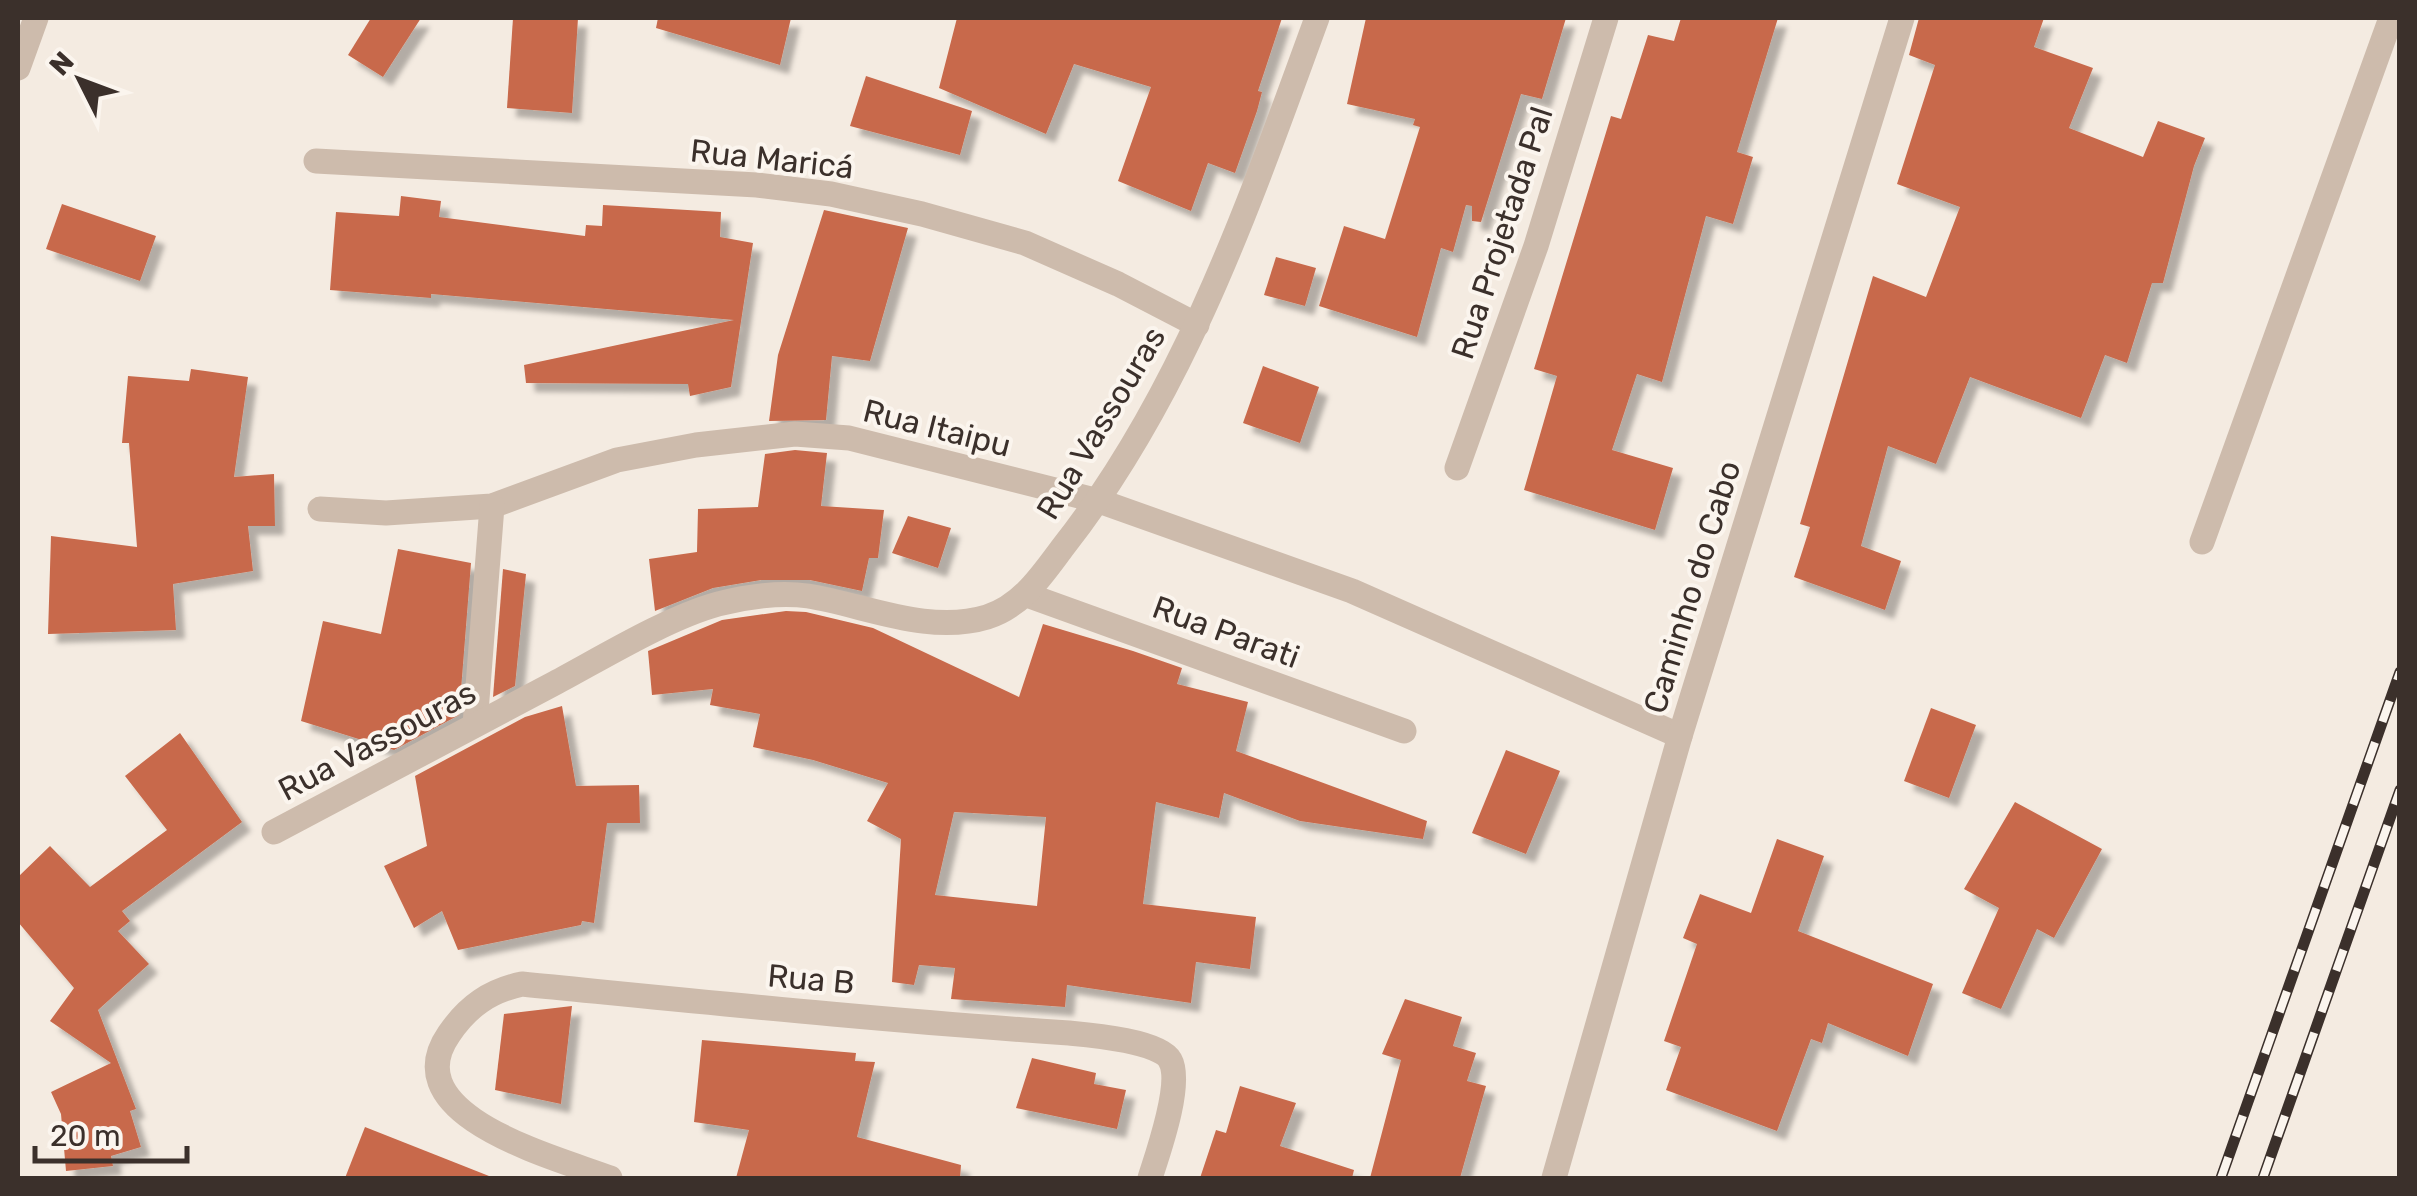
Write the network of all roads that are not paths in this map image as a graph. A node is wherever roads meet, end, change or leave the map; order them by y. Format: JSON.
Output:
{"nodes":[{"id":1,"x":36,"y":18,"type":"edge"},
{"id":2,"x":1316,"y":18,"type":"edge"},
{"id":3,"x":1606,"y":18,"type":"edge"},
{"id":4,"x":1902,"y":18,"type":"edge"},
{"id":5,"x":2391,"y":18,"type":"edge"},
{"id":6,"x":18,"y":68,"type":"edge"},
{"id":7,"x":316,"y":161,"type":"dead end"},
{"id":8,"x":1198,"y":325,"type":"junction"},
{"id":9,"x":1457,"y":468,"type":"dead end"},
{"id":10,"x":1099,"y":501,"type":"junction"},
{"id":11,"x":492,"y":506,"type":"junction"},
{"id":12,"x":320,"y":509,"type":"dead end"},
{"id":13,"x":2202,"y":542,"type":"dead end"},
{"id":14,"x":1026,"y":594,"type":"junction"},
{"id":15,"x":475,"y":725,"type":"junction"},
{"id":16,"x":1404,"y":731,"type":"dead end"},
{"id":17,"x":1680,"y":736,"type":"junction"},
{"id":18,"x":274,"y":832,"type":"dead end"},
{"id":19,"x":610,"y":1178,"type":"edge"},
{"id":20,"x":1150,"y":1178,"type":"edge"},
{"id":21,"x":1554,"y":1178,"type":"edge"}],
"edges":[{"from":1,"to":6,"type":"street"},
{"from":2,"to":8,"type":"street","name":"Rua Vassouras"},
{"from":3,"to":9,"type":"street","name":"Rua Projetada Pal"},
{"from":4,"to":17,"type":"street","name":"Caminho do Cabo"},
{"from":5,"to":13,"type":"street"},
{"from":7,"to":8,"type":"street","name":"Rua Maricá"},
{"from":8,"to":10,"type":"street","name":"Rua Vassouras"},
{"from":10,"to":11,"type":"street","name":"Rua Itaipu"},
{"from":10,"to":14,"type":"street","name":"Rua Vassouras"},
{"from":10,"to":17,"type":"street","name":"Rua Itaipu"},
{"from":11,"to":12,"type":"street","name":"Rua Itaipu"},
{"from":11,"to":15,"type":"street"},
{"from":14,"to":15,"type":"street","name":"Rua Vassouras"},
{"from":14,"to":16,"type":"street","name":"Rua Parati"},
{"from":15,"to":18,"type":"street","name":"Rua Vassouras"},
{"from":17,"to":21,"type":"street","name":"Caminho do Cabo"},
{"from":19,"to":20,"type":"street","name":"Rua B"}]}
